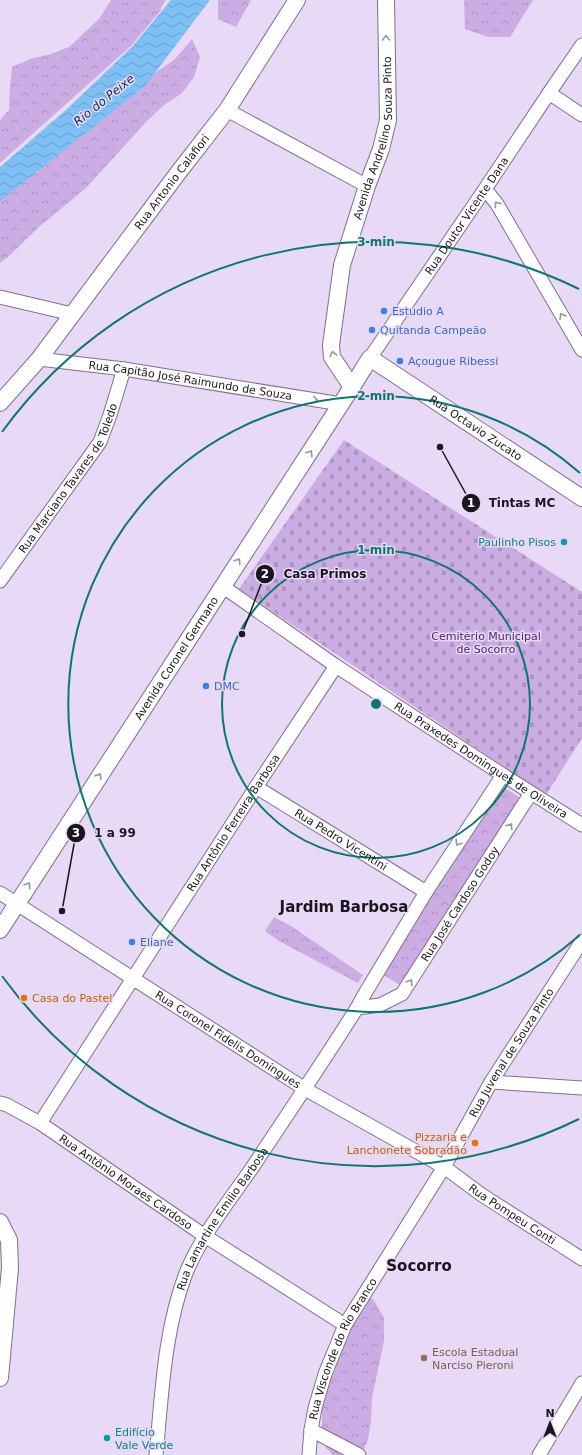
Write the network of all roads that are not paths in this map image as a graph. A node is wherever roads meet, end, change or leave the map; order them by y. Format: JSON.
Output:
{"nodes":[{"id":1,"x":297,"y":0,"type":"edge"},
{"id":2,"x":386,"y":0,"type":"edge"},
{"id":3,"x":582,"y":45,"type":"edge"},
{"id":4,"x":549,"y":93,"type":"junction"},
{"id":5,"x":227,"y":110,"type":"junction"},
{"id":6,"x":582,"y":115,"type":"edge"},
{"id":7,"x":367,"y":186,"type":"junction"},
{"id":8,"x":485,"y":189,"type":"junction"},
{"id":9,"x":0,"y":297,"type":"edge"},
{"id":10,"x":72,"y":314,"type":"junction"},
{"id":11,"x":582,"y":350,"type":"edge"},
{"id":12,"x":370,"y":358,"type":"junction"},
{"id":13,"x":39,"y":359,"type":"junction"},
{"id":14,"x":124,"y":369,"type":"junction"},
{"id":15,"x":352,"y":387,"type":"junction"},
{"id":16,"x":0,"y":403,"type":"edge"},
{"id":17,"x":341,"y":404,"type":"junction"},
{"id":18,"x":582,"y":498,"type":"edge"},
{"id":19,"x":0,"y":581,"type":"edge"},
{"id":20,"x":222,"y":586,"type":"junction"},
{"id":21,"x":336,"y":666,"type":"junction"},
{"id":22,"x":503,"y":775,"type":"junction"},
{"id":23,"x":256,"y":787,"type":"junction"},
{"id":24,"x":531,"y":793,"type":"junction"},
{"id":25,"x":582,"y":825,"type":"edge"},
{"id":26,"x":426,"y":892,"type":"junction"},
{"id":27,"x":0,"y":893,"type":"edge"},
{"id":28,"x":16,"y":903,"type":"junction"},
{"id":29,"x":0,"y":930,"type":"edge"},
{"id":30,"x":582,"y":941,"type":"edge"},
{"id":31,"x":133,"y":980,"type":"junction"},
{"id":32,"x":357,"y":1008,"type":"junction"},
{"id":33,"x":491,"y":1082,"type":"junction"},
{"id":34,"x":582,"y":1088,"type":"edge"},
{"id":35,"x":305,"y":1089,"type":"junction"},
{"id":36,"x":4,"y":1104,"type":"edge"},
{"id":37,"x":40,"y":1124,"type":"junction"},
{"id":38,"x":444,"y":1167,"type":"junction"},
{"id":39,"x":0,"y":1222,"type":"edge"},
{"id":40,"x":206,"y":1236,"type":"junction"},
{"id":41,"x":582,"y":1260,"type":"edge"},
{"id":42,"x":345,"y":1326,"type":"junction"},
{"id":43,"x":0,"y":1378,"type":"edge"},
{"id":44,"x":582,"y":1383,"type":"edge"},
{"id":45,"x":311,"y":1430,"type":"junction"},
{"id":46,"x":156,"y":1455,"type":"edge"},
{"id":47,"x":309,"y":1455,"type":"edge"},
{"id":48,"x":359,"y":1455,"type":"edge"},
{"id":49,"x":539,"y":1455,"type":"edge"}],
"edges":[{"from":1,"to":5,"type":"street","name":"Rua Antonio Calafiori"},
{"from":7,"to":2,"type":"street","name":"Avenida Andrelino Souza Pinto","one_way":true},
{"from":3,"to":4,"type":"street","name":"Rua Doutor Vicente Dana"},
{"from":4,"to":6,"type":"street"},
{"from":4,"to":8,"type":"street","name":"Rua Doutor Vicente Dana"},
{"from":5,"to":7,"type":"street"},
{"from":5,"to":10,"type":"street","name":"Rua Antonio Calafiori"},
{"from":15,"to":7,"type":"street","name":"Avenida Andrelino Souza Pinto","one_way":true},
{"from":11,"to":8,"type":"street","one_way":true},
{"from":8,"to":12,"type":"street","name":"Rua Doutor Vicente Dana"},
{"from":9,"to":10,"type":"street"},
{"from":10,"to":13,"type":"street","name":"Rua Antonio Calafiori"},
{"from":12,"to":15,"type":"street","name":"Rua Doutor Vicente Dana"},
{"from":12,"to":18,"type":"street","name":"Rua Octavio Zucato"},
{"from":13,"to":14,"type":"street","name":"Rua Capitão José Raimundo de Souza"},
{"from":13,"to":16,"type":"street","name":"Rua Antonio Calafiori"},
{"from":14,"to":17,"type":"street","name":"Rua Capitão José Raimundo de Souza","one_way":true},
{"from":14,"to":19,"type":"street","name":"Rua Marciano Tavares de Toledo"},
{"from":15,"to":17,"type":"street","name":"Avenida Coronel Germano"},
{"from":20,"to":17,"type":"street","name":"Avenida Coronel Germano","one_way":true},
{"from":20,"to":21,"type":"street","name":"Rua Praxedes Domingues de Oliveira"},
{"from":28,"to":20,"type":"street","name":"Avenida Coronel Germano","one_way":true},
{"from":21,"to":22,"type":"street","name":"Rua Praxedes Domingues de Oliveira"},
{"from":21,"to":23,"type":"street","name":"Rua Antônio Ferreira Barbosa"},
{"from":22,"to":24,"type":"street","name":"Rua Praxedes Domingues de Oliveira"},
{"from":22,"to":26,"type":"street","one_way":true},
{"from":23,"to":26,"type":"street","name":"Rua Pedro Vicentini"},
{"from":23,"to":31,"type":"street","name":"Rua Antônio Ferreira Barbosa"},
{"from":24,"to":25,"type":"street","name":"Rua Praxedes Domingues de Oliveira"},
{"from":32,"to":24,"type":"street","name":"Rua José Cardoso Godoy","one_way":true},
{"from":26,"to":32,"type":"street","name":"Rua Lamartine Emilio Barbosa"},
{"from":27,"to":28,"type":"street","name":"Rua Coronel Fidelis Domingues"},
{"from":28,"to":29,"type":"street","name":"Avenida Coronel Germano"},
{"from":28,"to":31,"type":"street","name":"Rua Coronel Fidelis Domingues"},
{"from":30,"to":33,"type":"street","name":"Rua Juvenal de Souza Pinto"},
{"from":31,"to":35,"type":"street","name":"Rua Coronel Fidelis Domingues"},
{"from":31,"to":37,"type":"street","name":"Rua Antônio Ferreira Barbosa"},
{"from":32,"to":35,"type":"street","name":"Rua Lamartine Emilio Barbosa"},
{"from":33,"to":34,"type":"street"},
{"from":33,"to":38,"type":"street","name":"Rua Juvenal de Souza Pinto"},
{"from":35,"to":38,"type":"street","name":"Rua Coronel Fidelis Domingues"},
{"from":35,"to":40,"type":"street","name":"Rua Lamartine Emilio Barbosa"},
{"from":36,"to":37,"type":"street","name":"Rua Antônio Moraes Cardoso"},
{"from":37,"to":40,"type":"street","name":"Rua Antônio Moraes Cardoso"},
{"from":38,"to":41,"type":"street","name":"Rua Pompeu Conti"},
{"from":38,"to":42,"type":"street","name":"Rua Visconde do Rio Branco"},
{"from":39,"to":43,"type":"street"},
{"from":40,"to":42,"type":"street","name":"Rua Antônio Moraes Cardoso"},
{"from":40,"to":46,"type":"street","name":"Rua Lamartine Emilio Barbosa"},
{"from":42,"to":45,"type":"street","name":"Rua Visconde do Rio Branco"},
{"from":44,"to":49,"type":"street"},
{"from":45,"to":47,"type":"street","name":"Rua Visconde do Rio Branco"},
{"from":45,"to":48,"type":"street"}]}
